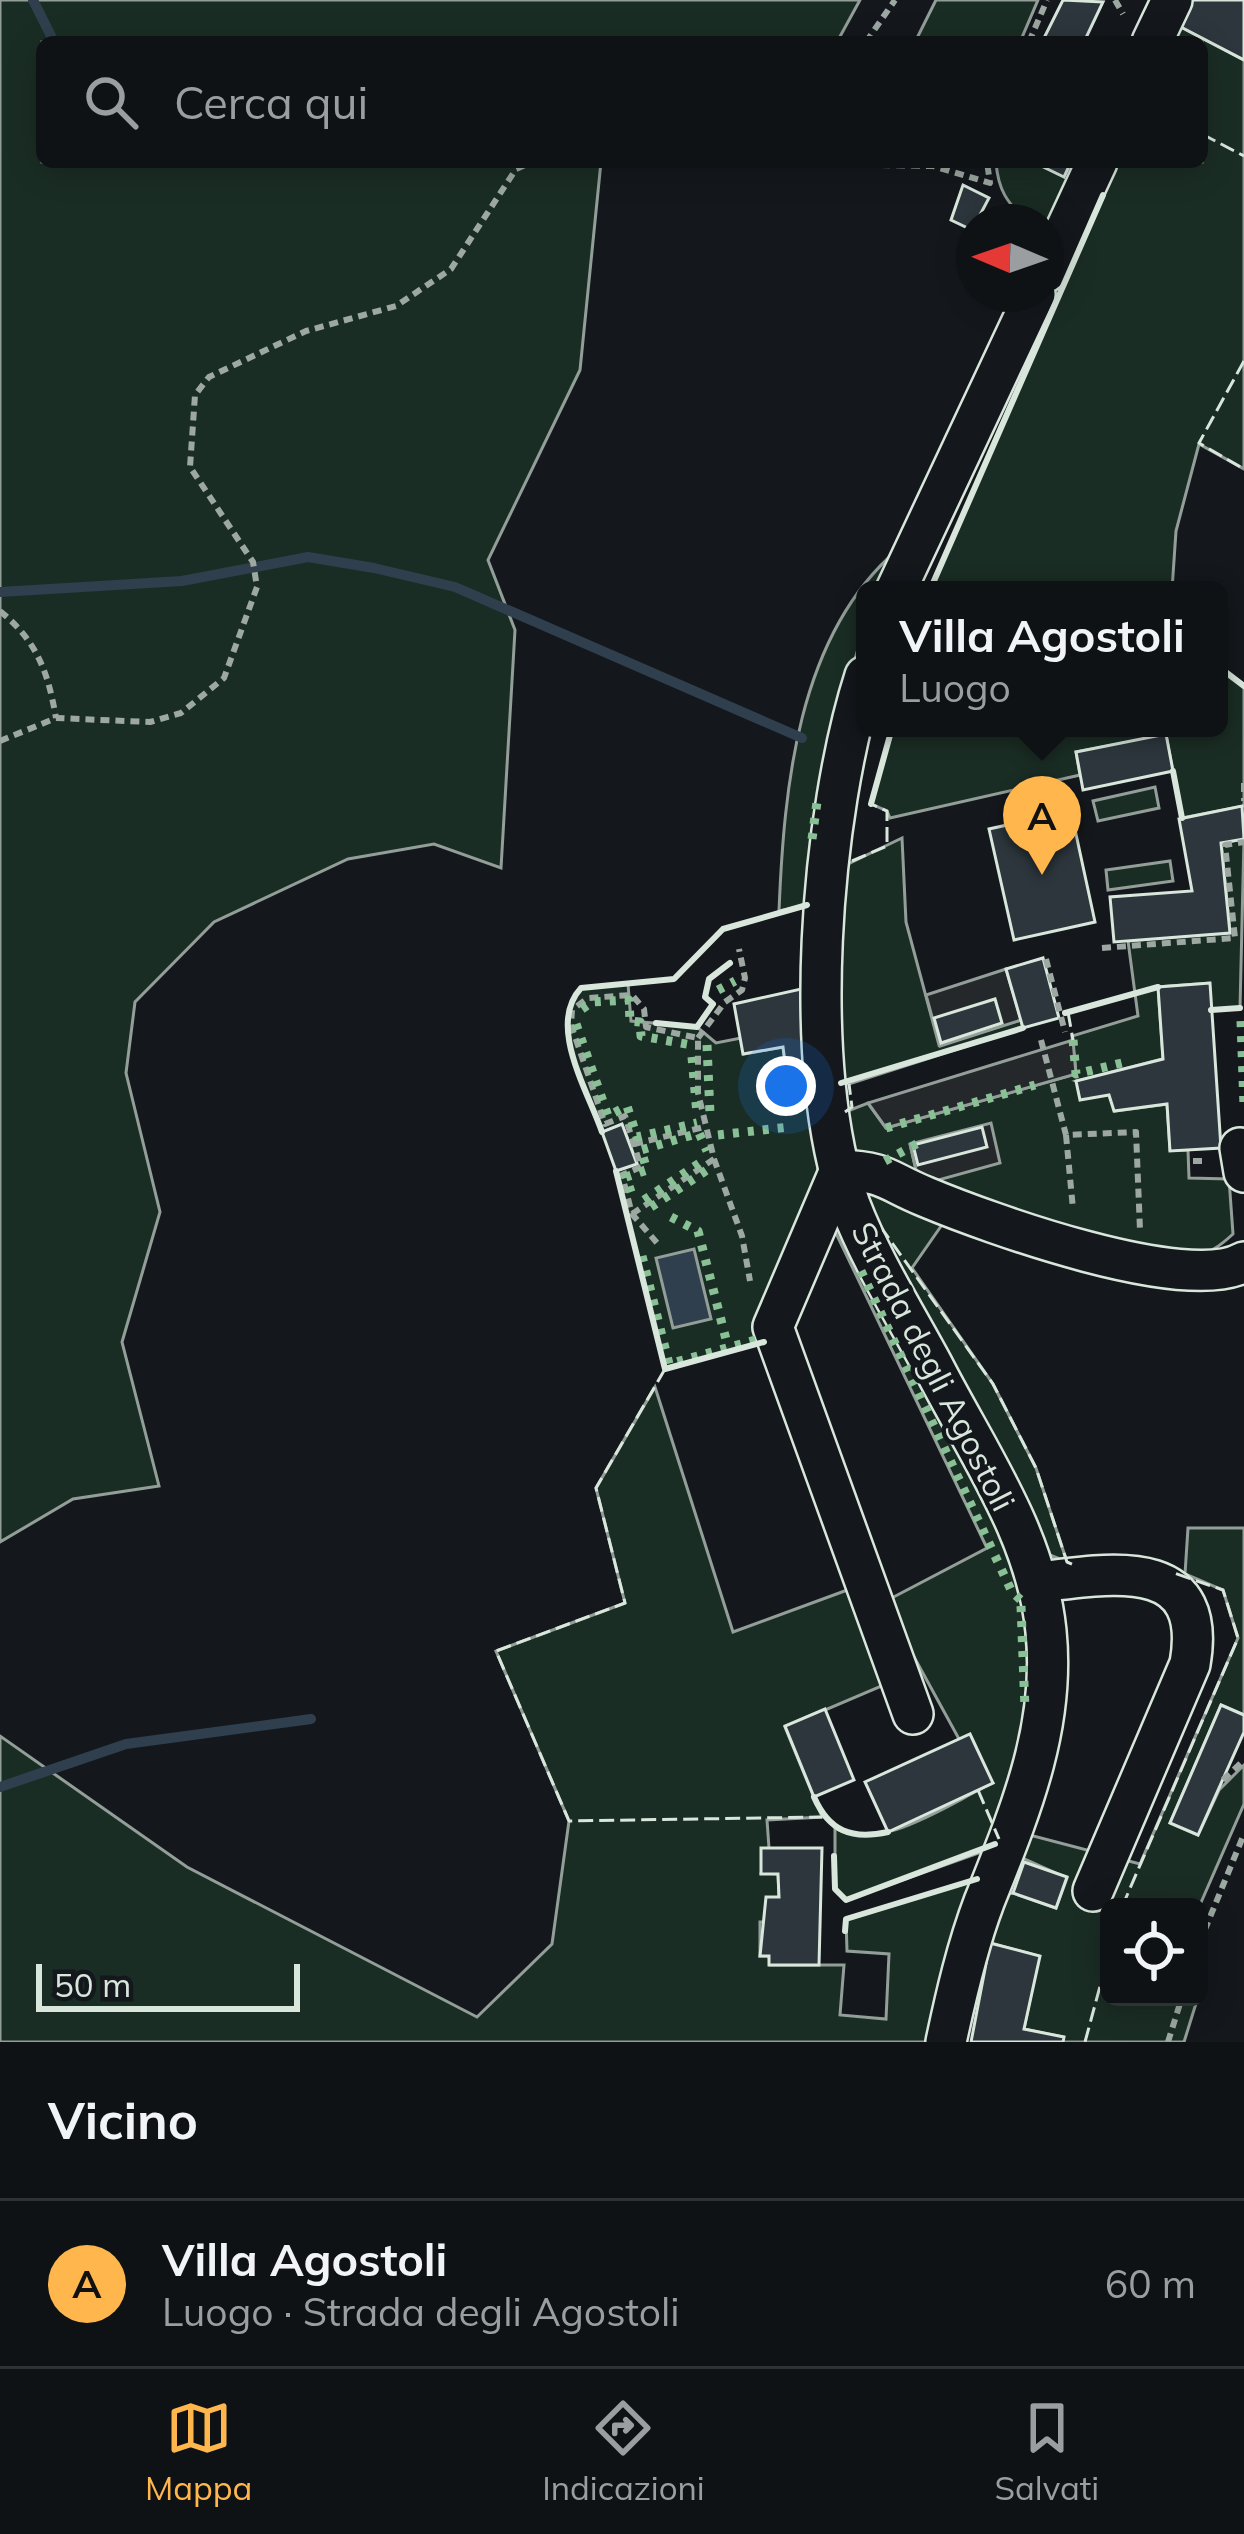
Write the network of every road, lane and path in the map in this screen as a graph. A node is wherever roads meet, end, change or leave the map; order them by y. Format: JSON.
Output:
{"nodes":[{"id":1,"x":895,"y":0,"type":"edge"},
{"id":2,"x":1047,"y":0,"type":"edge"},
{"id":3,"x":1115,"y":0,"type":"edge"},
{"id":4,"x":1172,"y":0,"type":"edge"},
{"id":5,"x":1138,"y":30,"type":"edge"},
{"id":6,"x":870,"y":36,"type":"edge"},
{"id":7,"x":1032,"y":36,"type":"edge"},
{"id":8,"x":518,"y":168,"type":"edge"},
{"id":9,"x":940,"y":168,"type":"edge"},
{"id":10,"x":987,"y":168,"type":"edge"},
{"id":11,"x":1094,"y":168,"type":"edge"},
{"id":12,"x":1064,"y":233,"type":"edge"},
{"id":13,"x":1027,"y":312,"type":"edge"},
{"id":14,"x":900,"y":581,"type":"edge"},
{"id":15,"x":0,"y":611,"type":"edge"},
{"id":16,"x":856,"y":711,"type":"edge"},
{"id":17,"x":56,"y":718,"type":"junction"},
{"id":18,"x":0,"y":741,"type":"edge"},
{"id":19,"x":1244,"y":783,"type":"edge"},
{"id":20,"x":1244,"y":801,"type":"edge"},
{"id":21,"x":1244,"y":842,"type":"edge"},
{"id":22,"x":1102,"y":948,"type":"dead end"},
{"id":23,"x":739,"y":949,"type":"dead end"},
{"id":24,"x":1046,"y":959,"type":"dead end"},
{"id":25,"x":1065,"y":1032,"type":"dead end"},
{"id":26,"x":698,"y":1038,"type":"junction"},
{"id":27,"x":1040,"y":1040,"type":"dead end"},
{"id":28,"x":704,"y":1127,"type":"junction"},
{"id":29,"x":1066,"y":1135,"type":"junction"},
{"id":30,"x":634,"y":1144,"type":"junction"},
{"id":31,"x":714,"y":1159,"type":"junction"},
{"id":32,"x":840,"y":1170,"type":"junction"},
{"id":33,"x":632,"y":1214,"type":"junction"},
{"id":34,"x":658,"y":1244,"type":"dead end"},
{"id":35,"x":1076,"y":1246,"type":"junction"},
{"id":36,"x":1244,"y":1262,"type":"edge"},
{"id":37,"x":1142,"y":1264,"type":"junction"},
{"id":38,"x":750,"y":1289,"type":"dead end"},
{"id":39,"x":1040,"y":1582,"type":"junction"},
{"id":40,"x":913,"y":1714,"type":"dead end"},
{"id":41,"x":1244,"y":1760,"type":"edge"},
{"id":42,"x":1223,"y":1780,"type":"dead end"},
{"id":43,"x":1244,"y":1834,"type":"edge"},
{"id":44,"x":1094,"y":1891,"type":"dead end"},
{"id":45,"x":1208,"y":1922,"type":"edge"},
{"id":46,"x":1179,"y":2006,"type":"edge"},
{"id":47,"x":946,"y":2042,"type":"edge"},
{"id":48,"x":1168,"y":2042,"type":"edge"}],
"edges":[{"from":1,"to":6,"type":"path"},
{"from":2,"to":7,"type":"path"},
{"from":3,"to":5,"type":"path"},
{"from":4,"to":5,"type":"street"},
{"from":8,"to":17,"type":"path"},
{"from":9,"to":10,"type":"path"},
{"from":11,"to":12,"type":"street"},
{"from":13,"to":14,"type":"street"},
{"from":15,"to":17,"type":"path"},
{"from":16,"to":32,"type":"street","name":"Strada degli Agostoli"},
{"from":17,"to":18,"type":"path"},
{"from":19,"to":20,"type":"path"},
{"from":21,"to":22,"type":"path"},
{"from":23,"to":26,"type":"path"},
{"from":24,"to":25,"type":"path"},
{"from":26,"to":28,"type":"path"},
{"from":26,"to":30,"type":"path"},
{"from":27,"to":29,"type":"path"},
{"from":28,"to":30,"type":"path"},
{"from":28,"to":31,"type":"path"},
{"from":29,"to":35,"type":"path"},
{"from":29,"to":37,"type":"path"},
{"from":30,"to":33,"type":"path"},
{"from":31,"to":33,"type":"path"},
{"from":31,"to":38,"type":"path"},
{"from":32,"to":35,"type":"street"},
{"from":32,"to":39,"type":"street","name":"Strada degli Agostoli"},
{"from":32,"to":40,"type":"street"},
{"from":33,"to":34,"type":"path"},
{"from":35,"to":37,"type":"street"},
{"from":36,"to":37,"type":"street"},
{"from":39,"to":44,"type":"street"},
{"from":39,"to":47,"type":"street","name":"Strada degli Agostoli"},
{"from":41,"to":42,"type":"path"},
{"from":43,"to":45,"type":"path"},
{"from":46,"to":48,"type":"path"}]}
